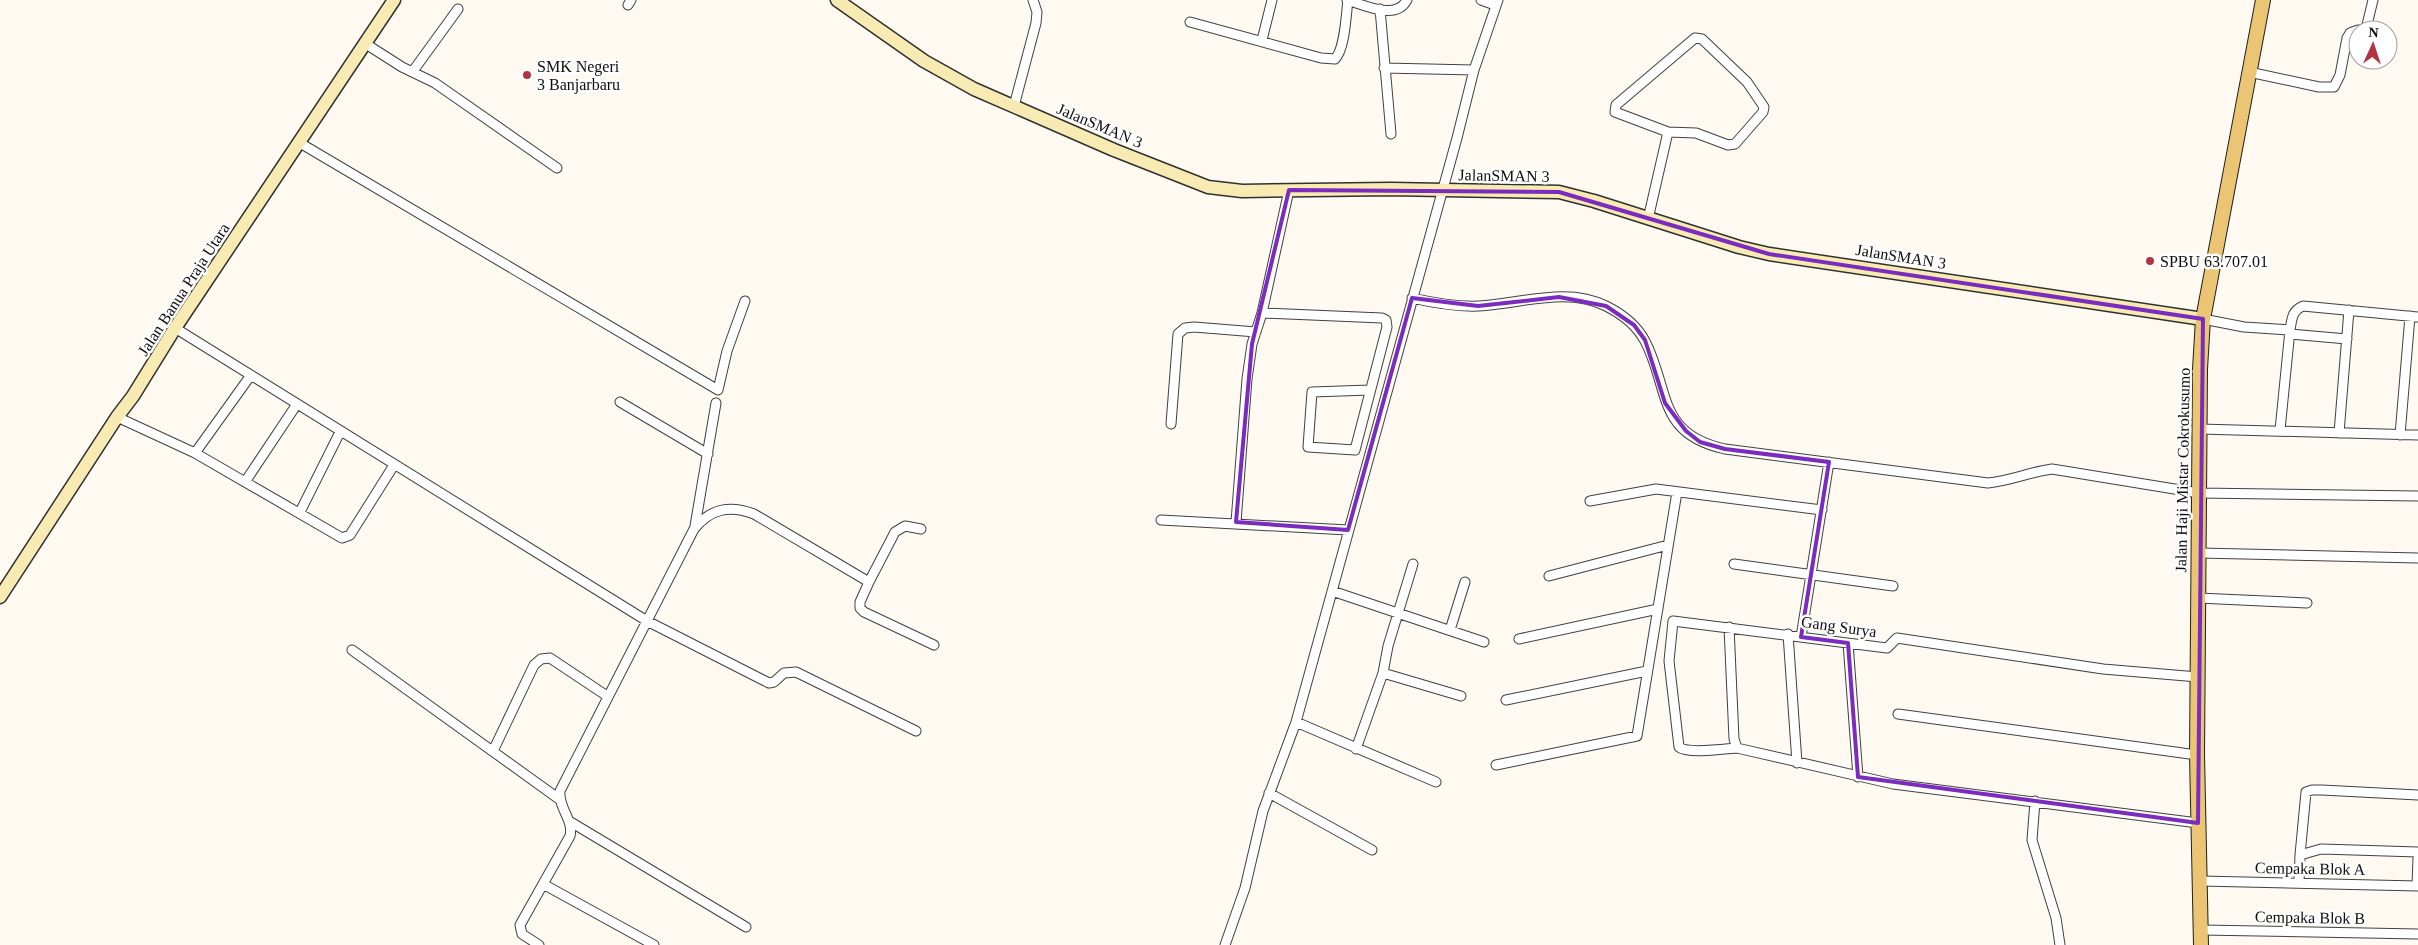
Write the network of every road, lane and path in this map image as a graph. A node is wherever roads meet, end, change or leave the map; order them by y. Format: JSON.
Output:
{"nodes":[{"id":1,"x":394,"y":0,"type":"edge"},
{"id":2,"x":837,"y":0,"type":"edge"},
{"id":3,"x":1033,"y":0,"type":"edge"},
{"id":4,"x":1272,"y":0,"type":"edge"},
{"id":5,"x":1348,"y":0,"type":"edge"},
{"id":6,"x":1407,"y":0,"type":"edge"},
{"id":7,"x":1481,"y":0,"type":"edge"},
{"id":8,"x":2263,"y":0,"type":"edge"},
{"id":9,"x":2373,"y":0,"type":"edge"},
{"id":10,"x":1496,"y":2,"type":"edge"},
{"id":11,"x":458,"y":9,"type":"dead end"},
{"id":12,"x":1380,"y":9,"type":"junction"},
{"id":13,"x":2368,"y":20,"type":"edge"},
{"id":14,"x":1190,"y":22,"type":"dead end"},
{"id":15,"x":2348,"y":36,"type":"edge"},
{"id":16,"x":1262,"y":40,"type":"junction"},
{"id":17,"x":366,"y":44,"type":"junction"},
{"id":18,"x":1384,"y":68,"type":"junction"},
{"id":19,"x":1474,"y":70,"type":"junction"},
{"id":20,"x":413,"y":71,"type":"junction"},
{"id":21,"x":2249,"y":72,"type":"junction"},
{"id":22,"x":1014,"y":106,"type":"junction"},
{"id":23,"x":1668,"y":132,"type":"junction"},
{"id":24,"x":1391,"y":134,"type":"dead end"},
{"id":25,"x":300,"y":143,"type":"junction"},
{"id":26,"x":557,"y":168,"type":"dead end"},
{"id":27,"x":1289,"y":190,"type":"junction"},
{"id":28,"x":1441,"y":191,"type":"junction"},
{"id":29,"x":1648,"y":219,"type":"junction"},
{"id":30,"x":1412,"y":298,"type":"junction"},
{"id":31,"x":745,"y":301,"type":"dead end"},
{"id":32,"x":2349,"y":310,"type":"junction"},
{"id":33,"x":1262,"y":313,"type":"junction"},
{"id":34,"x":2414,"y":316,"type":"edge"},
{"id":35,"x":2203,"y":319,"type":"junction"},
{"id":36,"x":175,"y":328,"type":"junction"},
{"id":37,"x":1256,"y":332,"type":"junction"},
{"id":38,"x":2290,"y":332,"type":"junction"},
{"id":39,"x":2347,"y":339,"type":"junction"},
{"id":40,"x":251,"y":375,"type":"junction"},
{"id":41,"x":1370,"y":390,"type":"junction"},
{"id":42,"x":620,"y":402,"type":"dead end"},
{"id":43,"x":716,"y":403,"type":"dead end"},
{"id":44,"x":297,"y":404,"type":"junction"},
{"id":45,"x":117,"y":417,"type":"junction"},
{"id":46,"x":1171,"y":424,"type":"dead end"},
{"id":47,"x":2200,"y":429,"type":"junction"},
{"id":48,"x":2280,"y":430,"type":"junction"},
{"id":49,"x":340,"y":432,"type":"junction"},
{"id":50,"x":2339,"y":433,"type":"junction"},
{"id":51,"x":2400,"y":435,"type":"junction"},
{"id":52,"x":2418,"y":435,"type":"edge"},
{"id":53,"x":195,"y":453,"type":"junction"},
{"id":54,"x":708,"y":454,"type":"junction"},
{"id":55,"x":1829,"y":462,"type":"junction"},
{"id":56,"x":394,"y":465,"type":"junction"},
{"id":57,"x":245,"y":482,"type":"junction"},
{"id":58,"x":1677,"y":492,"type":"junction"},
{"id":59,"x":2199,"y":493,"type":"junction"},
{"id":60,"x":2418,"y":496,"type":"edge"},
{"id":61,"x":1590,"y":502,"type":"dead end"},
{"id":62,"x":1822,"y":510,"type":"junction"},
{"id":63,"x":300,"y":512,"type":"junction"},
{"id":64,"x":1161,"y":520,"type":"dead end"},
{"id":65,"x":1236,"y":522,"type":"junction"},
{"id":66,"x":694,"y":529,"type":"junction"},
{"id":67,"x":920,"y":529,"type":"dead end"},
{"id":68,"x":1348,"y":530,"type":"junction"},
{"id":69,"x":1668,"y":545,"type":"junction"},
{"id":70,"x":2199,"y":552,"type":"junction"},
{"id":71,"x":2418,"y":558,"type":"edge"},
{"id":72,"x":1413,"y":564,"type":"dead end"},
{"id":73,"x":1734,"y":564,"type":"dead end"},
{"id":74,"x":1812,"y":575,"type":"junction"},
{"id":75,"x":1549,"y":576,"type":"dead end"},
{"id":76,"x":869,"y":582,"type":"junction"},
{"id":77,"x":1465,"y":582,"type":"dead end"},
{"id":78,"x":1893,"y":586,"type":"dead end"},
{"id":79,"x":1332,"y":591,"type":"junction"},
{"id":80,"x":0,"y":597,"type":"edge"},
{"id":81,"x":2198,"y":598,"type":"junction"},
{"id":82,"x":2307,"y":603,"type":"dead end"},
{"id":83,"x":1397,"y":613,"type":"junction"},
{"id":84,"x":1657,"y":614,"type":"junction"},
{"id":85,"x":1673,"y":621,"type":"junction"},
{"id":86,"x":647,"y":622,"type":"junction"},
{"id":87,"x":1728,"y":627,"type":"junction"},
{"id":88,"x":1450,"y":630,"type":"junction"},
{"id":89,"x":1788,"y":634,"type":"junction"},
{"id":90,"x":1801,"y":637,"type":"junction"},
{"id":91,"x":1519,"y":639,"type":"dead end"},
{"id":92,"x":1484,"y":642,"type":"dead end"},
{"id":93,"x":1848,"y":643,"type":"junction"},
{"id":94,"x":934,"y":646,"type":"dead end"},
{"id":95,"x":352,"y":650,"type":"dead end"},
{"id":96,"x":1647,"y":671,"type":"junction"},
{"id":97,"x":1383,"y":673,"type":"junction"},
{"id":98,"x":2198,"y":677,"type":"junction"},
{"id":99,"x":607,"y":696,"type":"junction"},
{"id":100,"x":1461,"y":696,"type":"dead end"},
{"id":101,"x":1506,"y":700,"type":"dead end"},
{"id":102,"x":1898,"y":714,"type":"dead end"},
{"id":103,"x":1296,"y":722,"type":"junction"},
{"id":104,"x":916,"y":731,"type":"dead end"},
{"id":105,"x":1737,"y":748,"type":"junction"},
{"id":106,"x":1356,"y":749,"type":"junction"},
{"id":107,"x":493,"y":751,"type":"junction"},
{"id":108,"x":2197,"y":755,"type":"junction"},
{"id":109,"x":1796,"y":763,"type":"junction"},
{"id":110,"x":1496,"y":765,"type":"dead end"},
{"id":111,"x":1858,"y":777,"type":"junction"},
{"id":112,"x":1436,"y":782,"type":"dead end"},
{"id":113,"x":1269,"y":793,"type":"junction"},
{"id":114,"x":2418,"y":795,"type":"edge"},
{"id":115,"x":559,"y":798,"type":"junction"},
{"id":116,"x":2035,"y":801,"type":"junction"},
{"id":117,"x":569,"y":821,"type":"junction"},
{"id":118,"x":2198,"y":823,"type":"junction"},
{"id":119,"x":1372,"y":850,"type":"dead end"},
{"id":120,"x":2418,"y":852,"type":"edge"},
{"id":121,"x":2300,"y":854,"type":"junction"},
{"id":122,"x":2418,"y":858,"type":"edge"},
{"id":123,"x":2201,"y":882,"type":"junction"},
{"id":124,"x":2299,"y":883,"type":"junction"},
{"id":125,"x":543,"y":884,"type":"junction"},
{"id":126,"x":2417,"y":886,"type":"edge"},
{"id":127,"x":746,"y":927,"type":"dead end"},
{"id":128,"x":2201,"y":930,"type":"junction"},
{"id":129,"x":2418,"y":934,"type":"edge"},
{"id":130,"x":539,"y":945,"type":"edge"},
{"id":131,"x":654,"y":945,"type":"edge"},
{"id":132,"x":1225,"y":945,"type":"edge"},
{"id":133,"x":2060,"y":945,"type":"edge"},
{"id":134,"x":2201,"y":945,"type":"edge"}],
"edges":[{"from":1,"to":17,"type":"street","name":"Jalan Banua Praja Utara"},
{"from":2,"to":22,"type":"street","name":"JalanSMAN 3"},
{"from":3,"to":22,"type":"street"},
{"from":4,"to":16,"type":"street"},
{"from":5,"to":12,"type":"street"},
{"from":5,"to":16,"type":"street"},
{"from":6,"to":12,"type":"street"},
{"from":7,"to":10,"type":"street"},
{"from":8,"to":21,"type":"main road","name":"Jalan Haji Mistar Cokrokusumo"},
{"from":9,"to":13,"type":"street"},
{"from":10,"to":19,"type":"street"},
{"from":11,"to":20,"type":"street"},
{"from":12,"to":18,"type":"street"},
{"from":14,"to":16,"type":"street"},
{"from":15,"to":21,"type":"street"},
{"from":17,"to":20,"type":"street"},
{"from":17,"to":25,"type":"street","name":"Jalan Banua Praja Utara"},
{"from":18,"to":19,"type":"street"},
{"from":18,"to":24,"type":"street"},
{"from":19,"to":28,"type":"street"},
{"from":20,"to":26,"type":"street"},
{"from":21,"to":35,"type":"main road","name":"Jalan Haji Mistar Cokrokusumo"},
{"from":22,"to":27,"type":"street","name":"JalanSMAN 3"},
{"from":23,"to":23,"type":"street"},
{"from":23,"to":29,"type":"street"},
{"from":25,"to":31,"type":"street"},
{"from":25,"to":36,"type":"street","name":"Jalan Banua Praja Utara"},
{"from":27,"to":28,"type":"street","name":"JalanSMAN 3"},
{"from":27,"to":33,"type":"street"},
{"from":28,"to":29,"type":"street","name":"JalanSMAN 3"},
{"from":28,"to":30,"type":"street"},
{"from":29,"to":35,"type":"street","name":"JalanSMAN 3"},
{"from":30,"to":55,"type":"street"},
{"from":30,"to":68,"type":"street"},
{"from":32,"to":34,"type":"street"},
{"from":32,"to":38,"type":"street"},
{"from":32,"to":39,"type":"street"},
{"from":33,"to":37,"type":"street"},
{"from":33,"to":41,"type":"street"},
{"from":34,"to":51,"type":"street"},
{"from":35,"to":38,"type":"street"},
{"from":35,"to":47,"type":"main road","name":"Jalan Haji Mistar Cokrokusumo"},
{"from":36,"to":40,"type":"street"},
{"from":36,"to":45,"type":"street","name":"Jalan Banua Praja Utara"},
{"from":37,"to":46,"type":"street"},
{"from":37,"to":65,"type":"street"},
{"from":38,"to":39,"type":"street"},
{"from":38,"to":48,"type":"street"},
{"from":39,"to":50,"type":"street"},
{"from":40,"to":44,"type":"street"},
{"from":40,"to":53,"type":"street"},
{"from":41,"to":41,"type":"street"},
{"from":42,"to":54,"type":"street"},
{"from":43,"to":54,"type":"street"},
{"from":44,"to":49,"type":"street"},
{"from":44,"to":57,"type":"street"},
{"from":45,"to":53,"type":"street"},
{"from":45,"to":80,"type":"street","name":"Jalan Banua Praja Utara"},
{"from":47,"to":48,"type":"street"},
{"from":47,"to":59,"type":"main road","name":"Jalan Haji Mistar Cokrokusumo"},
{"from":48,"to":50,"type":"street"},
{"from":49,"to":56,"type":"street"},
{"from":49,"to":63,"type":"street"},
{"from":50,"to":51,"type":"street"},
{"from":51,"to":52,"type":"street"},
{"from":53,"to":57,"type":"street"},
{"from":54,"to":66,"type":"street"},
{"from":55,"to":59,"type":"street"},
{"from":55,"to":62,"type":"street"},
{"from":56,"to":63,"type":"street"},
{"from":56,"to":86,"type":"street"},
{"from":57,"to":63,"type":"street"},
{"from":58,"to":61,"type":"street"},
{"from":58,"to":62,"type":"street"},
{"from":58,"to":69,"type":"street"},
{"from":59,"to":60,"type":"street"},
{"from":59,"to":70,"type":"main road","name":"Jalan Haji Mistar Cokrokusumo"},
{"from":62,"to":74,"type":"street"},
{"from":64,"to":65,"type":"street"},
{"from":65,"to":68,"type":"street"},
{"from":66,"to":76,"type":"street"},
{"from":66,"to":86,"type":"street"},
{"from":67,"to":76,"type":"street"},
{"from":68,"to":79,"type":"street"},
{"from":69,"to":75,"type":"street"},
{"from":69,"to":84,"type":"street"},
{"from":70,"to":71,"type":"street"},
{"from":70,"to":81,"type":"main road","name":"Jalan Haji Mistar Cokrokusumo"},
{"from":72,"to":83,"type":"street"},
{"from":73,"to":74,"type":"street"},
{"from":74,"to":78,"type":"street"},
{"from":74,"to":90,"type":"street"},
{"from":76,"to":94,"type":"street"},
{"from":77,"to":88,"type":"street"},
{"from":79,"to":83,"type":"street"},
{"from":79,"to":103,"type":"street"},
{"from":81,"to":82,"type":"street"},
{"from":81,"to":98,"type":"main road","name":"Jalan Haji Mistar Cokrokusumo"},
{"from":83,"to":88,"type":"street"},
{"from":83,"to":97,"type":"street"},
{"from":84,"to":85,"type":"street","name":"Gang Surya"},
{"from":84,"to":91,"type":"street","name":"Gang Surya"},
{"from":84,"to":96,"type":"street"},
{"from":85,"to":87,"type":"street","name":"Gang Surya"},
{"from":85,"to":105,"type":"street"},
{"from":86,"to":99,"type":"street"},
{"from":86,"to":104,"type":"street"},
{"from":87,"to":89,"type":"street","name":"Gang Surya"},
{"from":87,"to":105,"type":"street"},
{"from":88,"to":92,"type":"street"},
{"from":89,"to":90,"type":"street","name":"Gang Surya"},
{"from":89,"to":109,"type":"street"},
{"from":90,"to":93,"type":"street","name":"Gang Surya"},
{"from":93,"to":98,"type":"street","name":"Gang Surya"},
{"from":93,"to":111,"type":"street"},
{"from":95,"to":107,"type":"street"},
{"from":96,"to":101,"type":"street"},
{"from":96,"to":110,"type":"street"},
{"from":97,"to":100,"type":"street"},
{"from":97,"to":106,"type":"street"},
{"from":98,"to":108,"type":"main road","name":"Jalan Haji Mistar Cokrokusumo"},
{"from":99,"to":107,"type":"street"},
{"from":99,"to":115,"type":"street"},
{"from":102,"to":108,"type":"street"},
{"from":103,"to":106,"type":"street"},
{"from":103,"to":113,"type":"street"},
{"from":105,"to":109,"type":"street"},
{"from":106,"to":112,"type":"street"},
{"from":107,"to":115,"type":"street"},
{"from":108,"to":118,"type":"main road","name":"Jalan Haji Mistar Cokrokusumo"},
{"from":109,"to":111,"type":"street"},
{"from":111,"to":116,"type":"street"},
{"from":113,"to":119,"type":"street"},
{"from":113,"to":132,"type":"street"},
{"from":114,"to":121,"type":"street"},
{"from":115,"to":117,"type":"street"},
{"from":116,"to":118,"type":"street"},
{"from":116,"to":133,"type":"street"},
{"from":117,"to":125,"type":"street"},
{"from":117,"to":127,"type":"street"},
{"from":118,"to":123,"type":"main road","name":"Jalan Haji Mistar Cokrokusumo"},
{"from":120,"to":121,"type":"street"},
{"from":121,"to":124,"type":"street"},
{"from":122,"to":126,"type":"street"},
{"from":123,"to":124,"type":"street","name":"Cempaka Blok A"},
{"from":123,"to":128,"type":"main road","name":"Jalan Haji Mistar Cokrokusumo"},
{"from":124,"to":126,"type":"street","name":"Cempaka Blok A"},
{"from":125,"to":130,"type":"street"},
{"from":125,"to":131,"type":"street"},
{"from":128,"to":129,"type":"street","name":"Cempaka Blok B"},
{"from":128,"to":134,"type":"main road","name":"Jalan Haji Mistar Cokrokusumo"}]}
